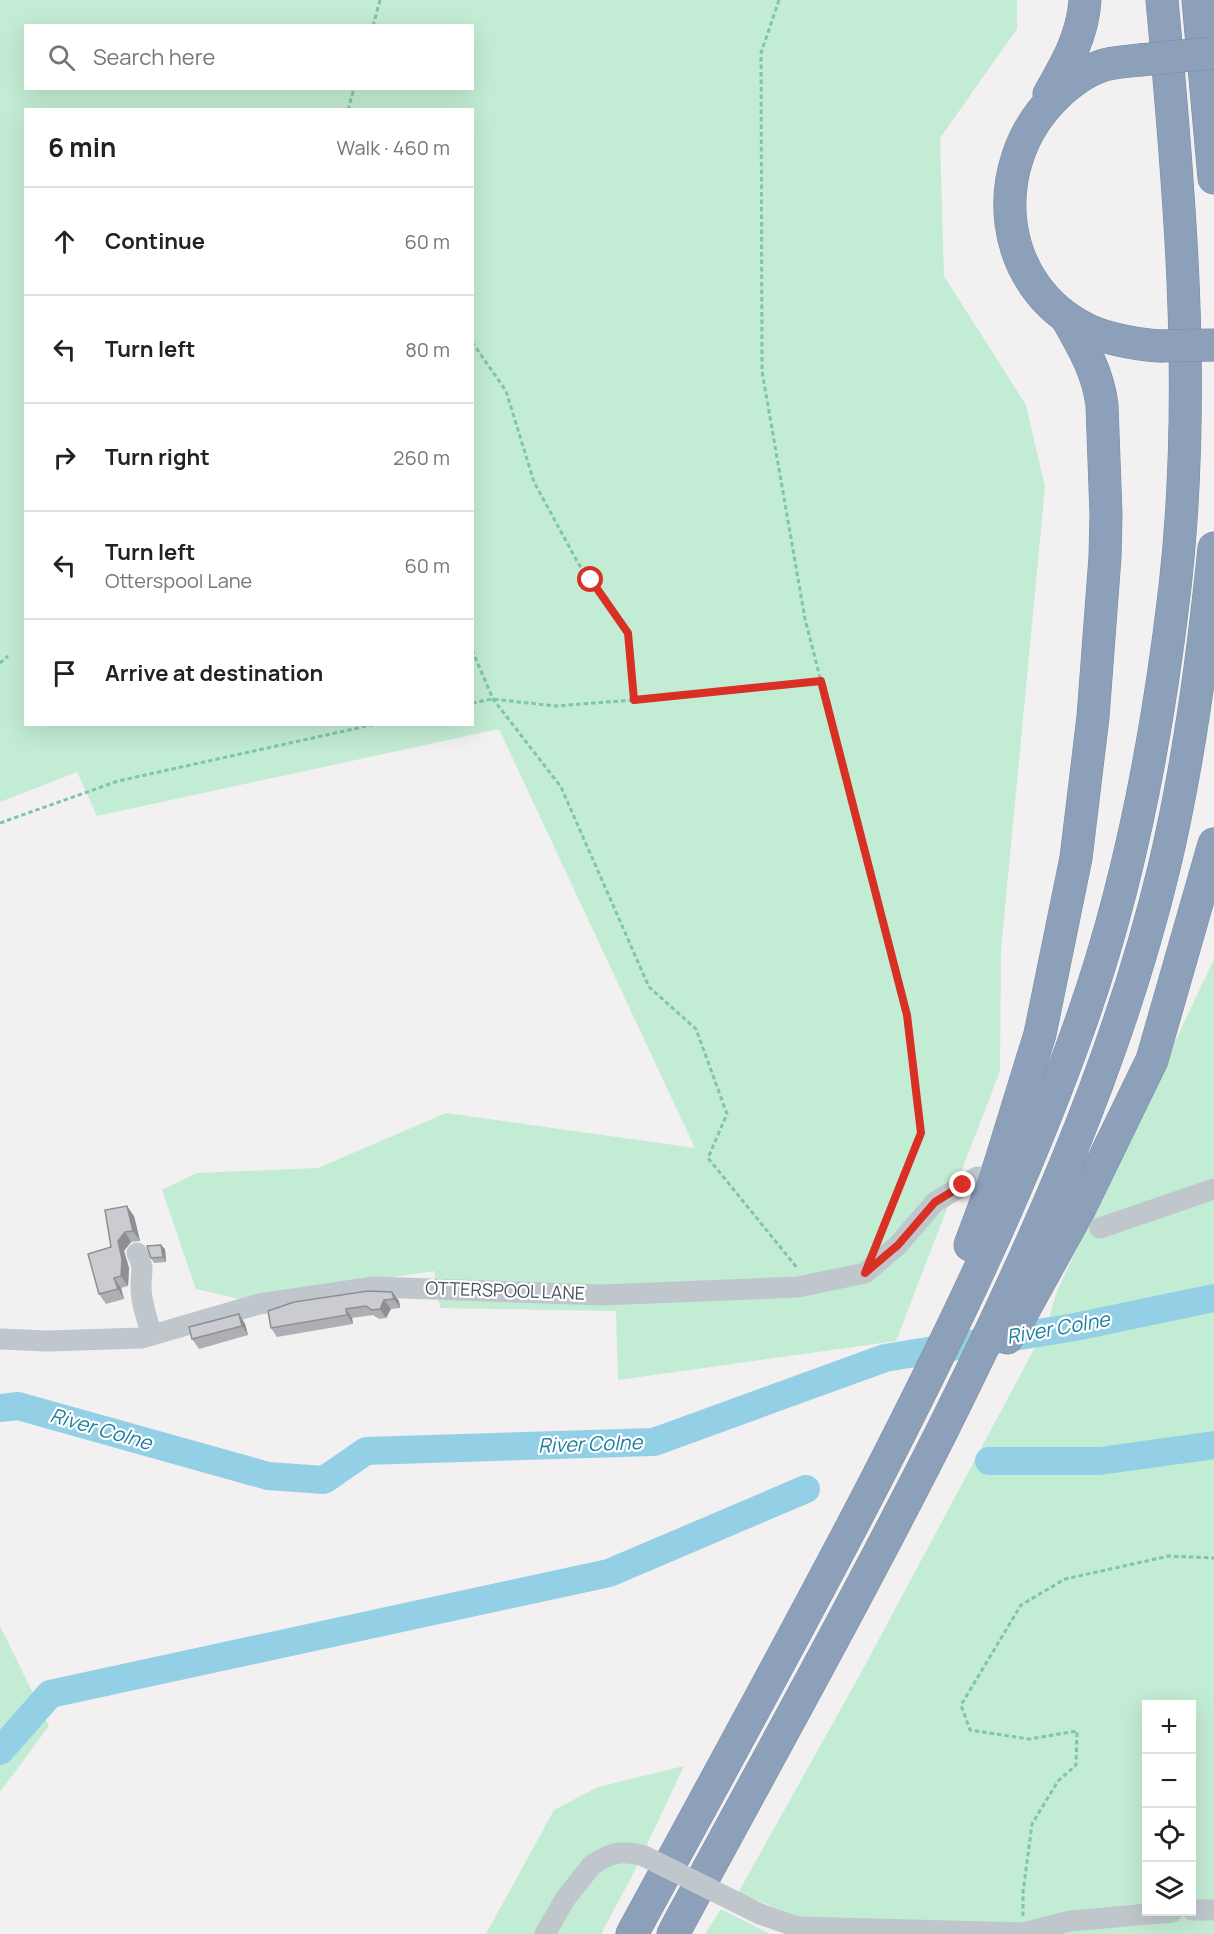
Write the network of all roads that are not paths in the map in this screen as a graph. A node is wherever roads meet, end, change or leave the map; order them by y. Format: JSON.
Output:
{"nodes":[{"id":1,"x":1085,"y":0,"type":"edge"},
{"id":2,"x":1162,"y":0,"type":"edge"},
{"id":3,"x":1198,"y":0,"type":"edge"},
{"id":4,"x":1214,"y":53,"type":"edge"},
{"id":5,"x":1032,"y":124,"type":"junction"},
{"id":6,"x":1214,"y":178,"type":"edge"},
{"id":7,"x":1066,"y":317,"type":"junction"},
{"id":8,"x":1214,"y":345,"type":"edge"},
{"id":9,"x":1214,"y":548,"type":"edge"},
{"id":10,"x":1214,"y":844,"type":"edge"},
{"id":11,"x":977,"y":1177,"type":"dead end"},
{"id":12,"x":1214,"y":1189,"type":"edge"},
{"id":13,"x":1100,"y":1228,"type":"dead end"},
{"id":14,"x":137,"y":1253,"type":"dead end"},
{"id":15,"x":1017,"y":1303,"type":"junction"},
{"id":16,"x":950,"y":1313,"type":"junction"},
{"id":17,"x":152,"y":1335,"type":"junction"},
{"id":18,"x":0,"y":1339,"type":"edge"},
{"id":19,"x":1196,"y":1910,"type":"edge"},
{"id":20,"x":1214,"y":1910,"type":"edge"},
{"id":21,"x":1142,"y":1914,"type":"edge"},
{"id":22,"x":1023,"y":1933,"type":"edge"},
{"id":23,"x":545,"y":1934,"type":"edge"},
{"id":24,"x":632,"y":1934,"type":"edge"},
{"id":25,"x":673,"y":1934,"type":"edge"}],
"edges":[{"from":1,"to":5,"type":"highway"},
{"from":2,"to":16,"type":"highway"},
{"from":3,"to":6,"type":"highway"},
{"from":4,"to":5,"type":"highway","bridge":true},
{"from":5,"to":7,"type":"highway"},
{"from":7,"to":8,"type":"highway","bridge":true},
{"from":7,"to":16,"type":"highway"},
{"from":9,"to":15,"type":"highway"},
{"from":10,"to":15,"type":"highway"},
{"from":11,"to":17,"type":"street","name":"OTTERSPOOL LANE"},
{"from":12,"to":13,"type":"street"},
{"from":14,"to":17,"type":"street"},
{"from":15,"to":25,"type":"highway"},
{"from":16,"to":24,"type":"highway"},
{"from":17,"to":18,"type":"street","name":"OTTERSPOOL LANE"},
{"from":19,"to":20,"type":"street"},
{"from":21,"to":22,"type":"street"},
{"from":22,"to":23,"type":"street","bridge":true}]}
